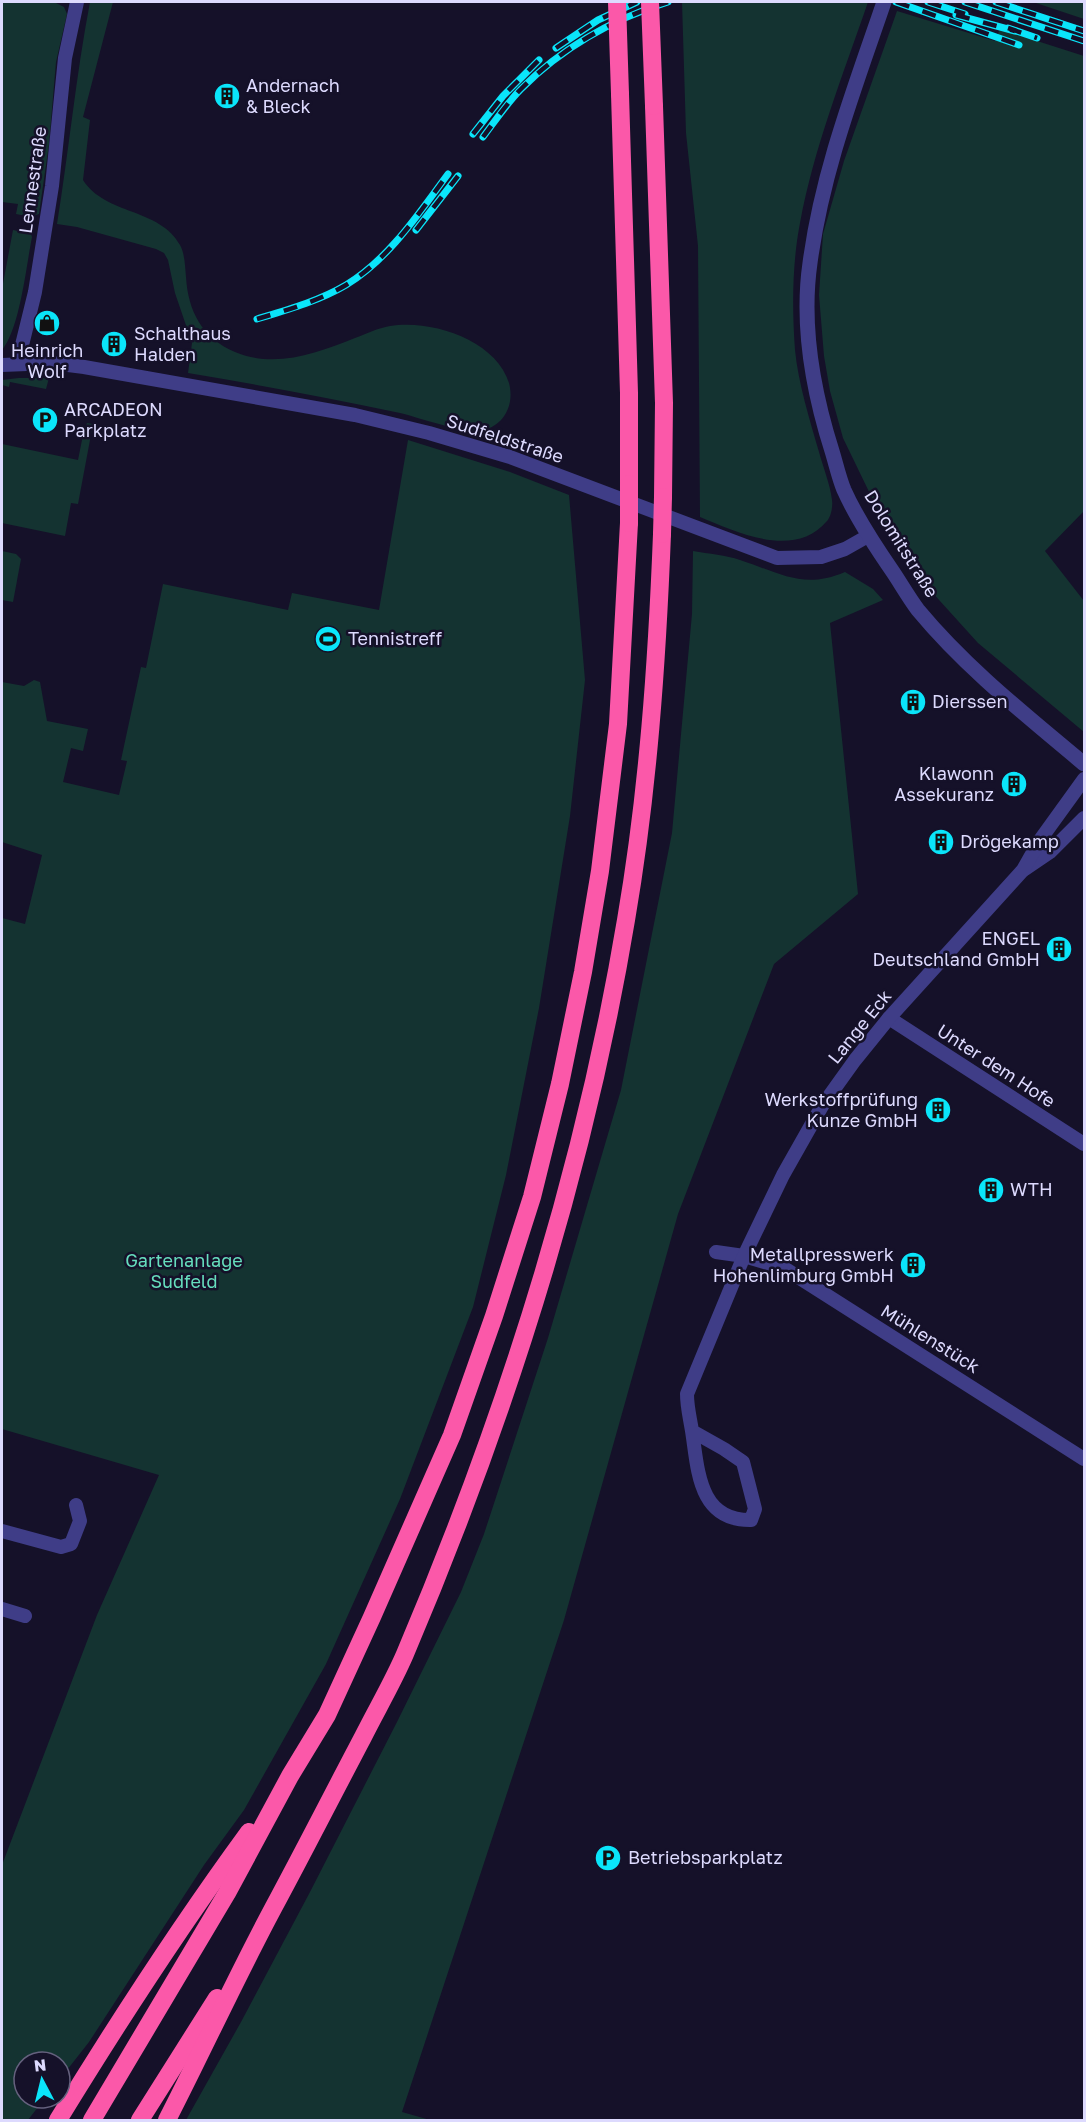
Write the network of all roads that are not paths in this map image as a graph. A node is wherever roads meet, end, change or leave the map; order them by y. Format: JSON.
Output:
{"nodes":[{"id":1,"x":77,"y":2,"type":"edge"},
{"id":2,"x":616,"y":2,"type":"edge"},
{"id":3,"x":650,"y":2,"type":"edge"},
{"id":4,"x":885,"y":2,"type":"edge"},
{"id":5,"x":21,"y":363,"type":"junction"},
{"id":6,"x":2,"y":365,"type":"edge"},
{"id":7,"x":868,"y":536,"type":"junction"},
{"id":8,"x":1084,"y":764,"type":"edge"},
{"id":9,"x":1084,"y":779,"type":"edge"},
{"id":10,"x":1084,"y":819,"type":"edge"},
{"id":11,"x":1023,"y":870,"type":"junction"},
{"id":12,"x":889,"y":1018,"type":"junction"},
{"id":13,"x":1084,"y":1144,"type":"edge"},
{"id":14,"x":716,"y":1252,"type":"dead end"},
{"id":15,"x":744,"y":1256,"type":"junction"},
{"id":16,"x":692,"y":1431,"type":"junction"},
{"id":17,"x":1084,"y":1459,"type":"edge"},
{"id":18,"x":76,"y":1505,"type":"dead end"},
{"id":19,"x":2,"y":1531,"type":"edge"},
{"id":20,"x":2,"y":1609,"type":"edge"},
{"id":21,"x":25,"y":1616,"type":"dead end"},
{"id":22,"x":290,"y":1776,"type":"junction"},
{"id":23,"x":272,"y":1910,"type":"junction"},
{"id":24,"x":93,"y":2063,"type":"junction"},
{"id":25,"x":44,"y":2121,"type":"edge"},
{"id":26,"x":58,"y":2121,"type":"edge"},
{"id":27,"x":92,"y":2121,"type":"edge"},
{"id":28,"x":140,"y":2121,"type":"edge"},
{"id":29,"x":167,"y":2121,"type":"edge"}],
"edges":[{"from":1,"to":5,"type":"street","name":"Lennestraße"},
{"from":2,"to":22,"type":"highway","bridge":true},
{"from":3,"to":23,"type":"highway","bridge":true},
{"from":4,"to":7,"type":"street","name":"Dolomitstraße"},
{"from":5,"to":6,"type":"street","name":"Sudfeldstraße"},
{"from":5,"to":7,"type":"street","name":"Sudfeldstraße"},
{"from":7,"to":8,"type":"street","name":"Dolomitstraße"},
{"from":9,"to":11,"type":"street","name":"Lange Eck"},
{"from":10,"to":11,"type":"street","name":"Lange Eck"},
{"from":11,"to":12,"type":"street","name":"Lange Eck"},
{"from":12,"to":13,"type":"street","name":"Unter dem Hofe"},
{"from":12,"to":15,"type":"street","name":"Lange Eck"},
{"from":14,"to":15,"type":"street","name":"Mühlenstück"},
{"from":15,"to":16,"type":"street","name":"Lange Eck"},
{"from":15,"to":17,"type":"street","name":"Mühlenstück"},
{"from":16,"to":16,"type":"street","name":"Lange Eck"},
{"from":18,"to":19,"type":"street"},
{"from":20,"to":21,"type":"street"},
{"from":22,"to":24,"type":"highway"},
{"from":22,"to":27,"type":"highway"},
{"from":23,"to":28,"type":"highway"},
{"from":23,"to":29,"type":"highway"},
{"from":24,"to":25,"type":"highway"},
{"from":24,"to":26,"type":"highway"}]}
